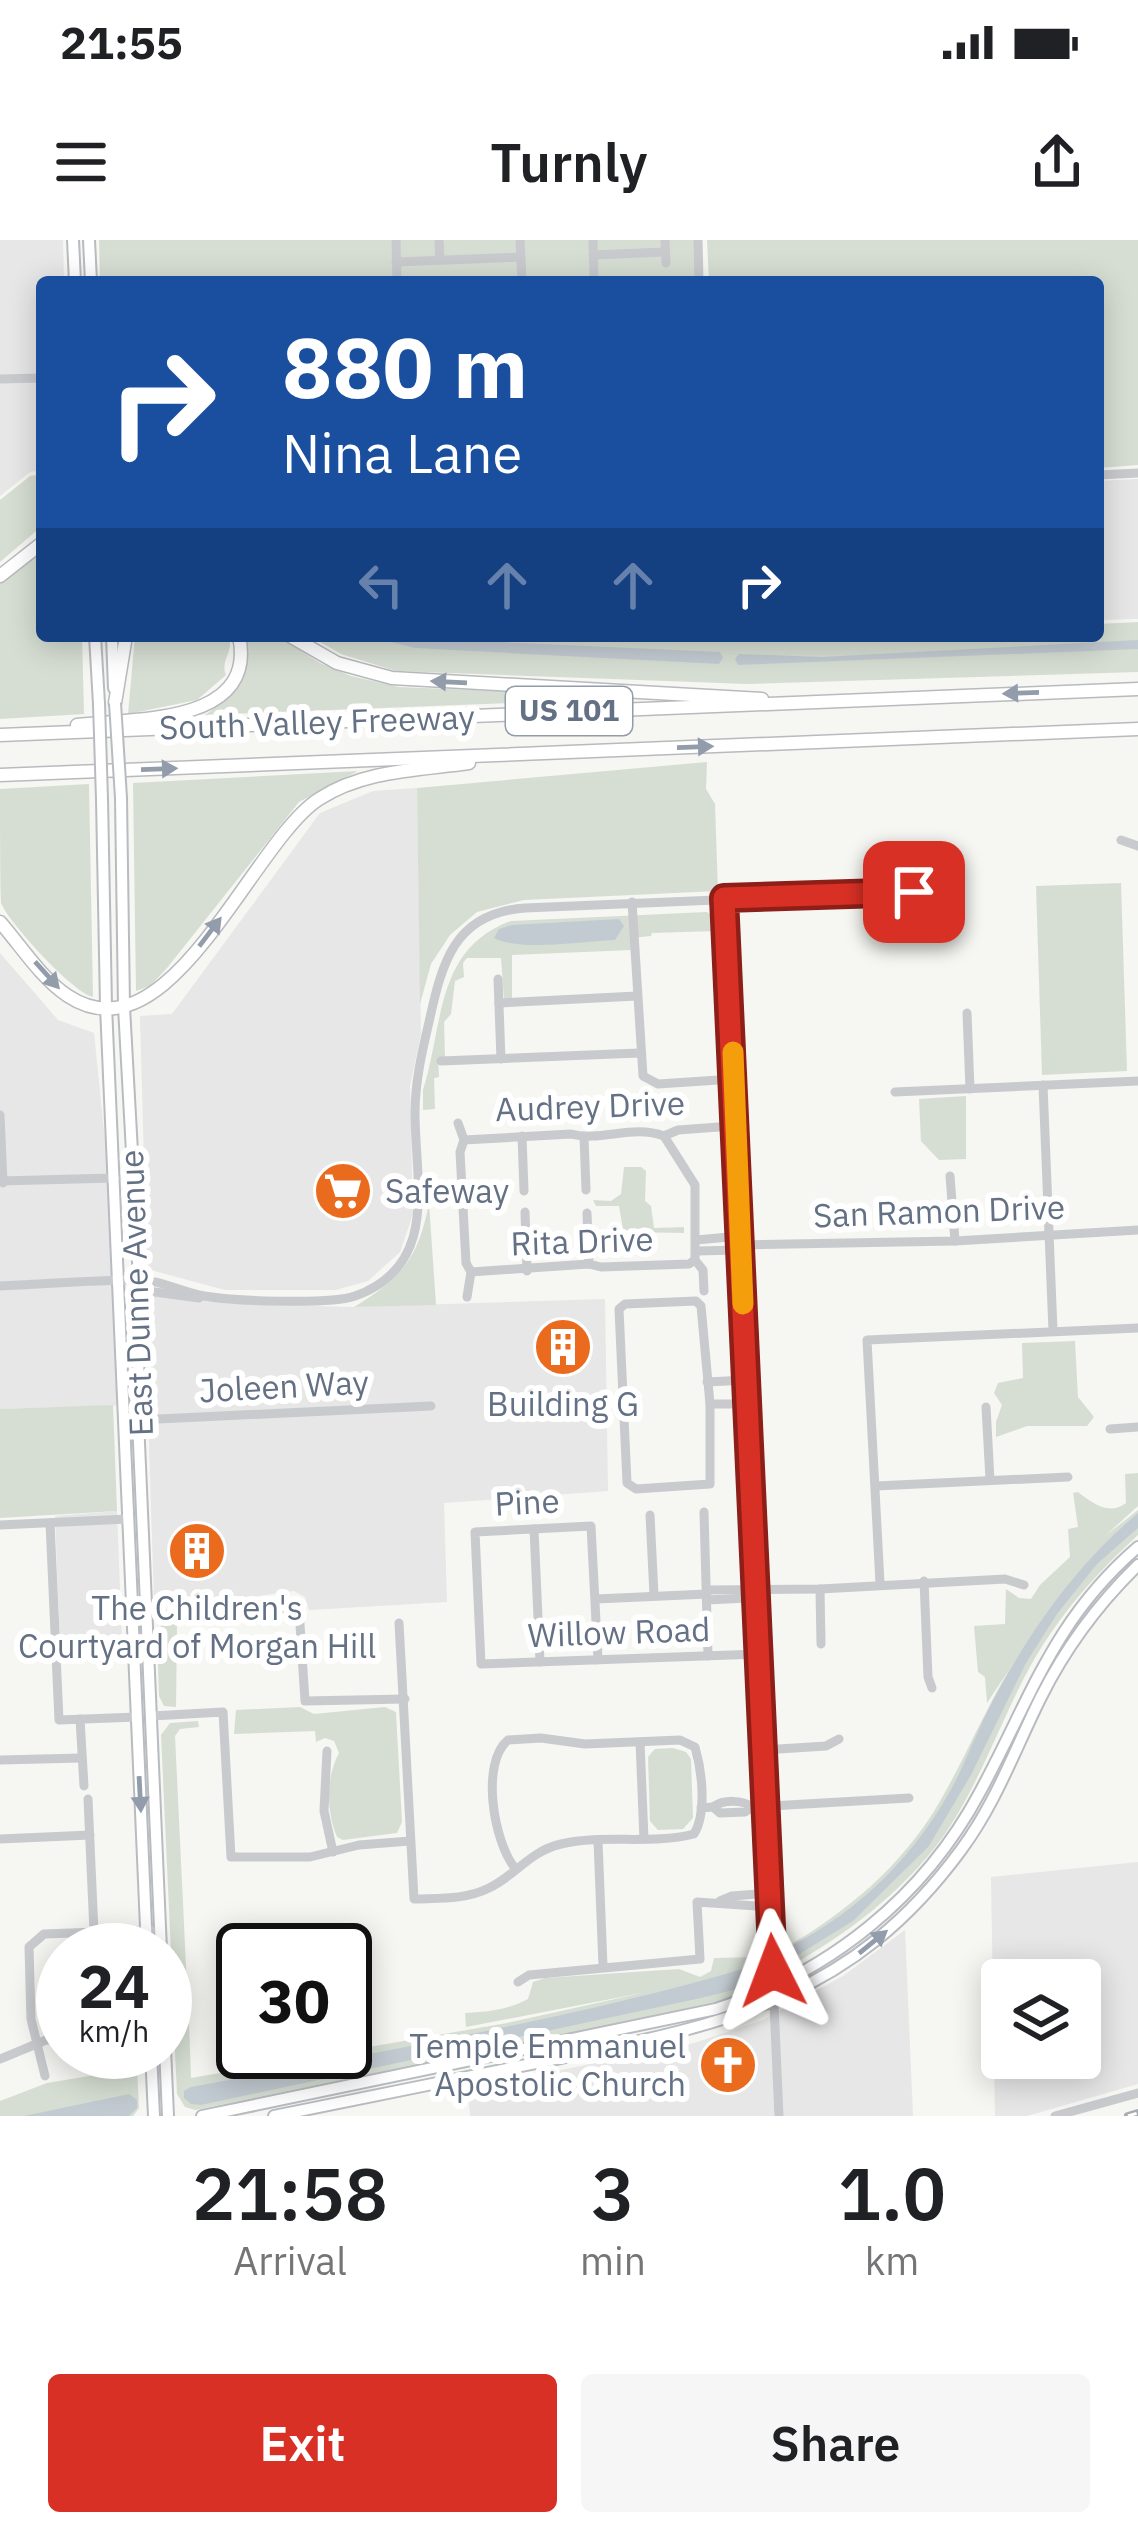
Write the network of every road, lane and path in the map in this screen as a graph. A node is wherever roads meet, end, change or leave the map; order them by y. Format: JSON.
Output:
{"nodes":[{"id":1,"x":73,"y":240,"type":"edge"},
{"id":2,"x":89,"y":240,"type":"edge"},
{"id":3,"x":395,"y":240,"type":"edge"},
{"id":4,"x":439,"y":240,"type":"edge"},
{"id":5,"x":520,"y":240,"type":"edge"},
{"id":6,"x":592,"y":240,"type":"edge"},
{"id":7,"x":698,"y":240,"type":"edge"},
{"id":8,"x":665,"y":251,"type":"edge"},
{"id":9,"x":593,"y":255,"type":"junction"},
{"id":10,"x":521,"y":257,"type":"junction"},
{"id":11,"x":440,"y":260,"type":"junction"},
{"id":12,"x":396,"y":262,"type":"junction"},
{"id":13,"x":75,"y":276,"type":"edge"},
{"id":14,"x":92,"y":276,"type":"edge"},
{"id":15,"x":397,"y":276,"type":"edge"},
{"id":16,"x":522,"y":276,"type":"edge"},
{"id":17,"x":594,"y":276,"type":"edge"},
{"id":18,"x":699,"y":276,"type":"edge"},
{"id":19,"x":36,"y":378,"type":"edge"},
{"id":20,"x":0,"y":380,"type":"edge"},
{"id":21,"x":1138,"y":473,"type":"edge"},
{"id":22,"x":1104,"y":475,"type":"edge"},
{"id":23,"x":36,"y":547,"type":"edge"},
{"id":24,"x":0,"y":576,"type":"edge"},
{"id":25,"x":95,"y":642,"type":"edge"},
{"id":26,"x":112,"y":642,"type":"edge"},
{"id":27,"x":125,"y":642,"type":"edge"},
{"id":28,"x":240,"y":642,"type":"edge"},
{"id":29,"x":301,"y":642,"type":"edge"},
{"id":30,"x":1138,"y":688,"type":"edge"},
{"id":31,"x":115,"y":703,"type":"junction"},
{"id":32,"x":775,"y":703,"type":"junction"},
{"id":33,"x":1138,"y":729,"type":"edge"},
{"id":34,"x":0,"y":735,"type":"edge"},
{"id":35,"x":536,"y":753,"type":"junction"},
{"id":36,"x":0,"y":775,"type":"edge"},
{"id":37,"x":1121,"y":840,"type":"dead end"},
{"id":38,"x":1138,"y":846,"type":"edge"},
{"id":39,"x":959,"y":890,"type":"dead end"},
{"id":40,"x":724,"y":898,"type":"junction"},
{"id":41,"x":632,"y":902,"type":"junction"},
{"id":42,"x":0,"y":922,"type":"edge"},
{"id":43,"x":498,"y":979,"type":"dead end"},
{"id":44,"x":637,"y":997,"type":"junction"},
{"id":45,"x":499,"y":1004,"type":"junction"},
{"id":46,"x":106,"y":1006,"type":"junction"},
{"id":47,"x":124,"y":1007,"type":"junction"},
{"id":48,"x":967,"y":1012,"type":"dead end"},
{"id":49,"x":639,"y":1053,"type":"junction"},
{"id":50,"x":501,"y":1059,"type":"junction"},
{"id":51,"x":441,"y":1061,"type":"dead end"},
{"id":52,"x":734,"y":1079,"type":"junction"},
{"id":53,"x":1138,"y":1081,"type":"edge"},
{"id":54,"x":1042,"y":1085,"type":"junction"},
{"id":55,"x":970,"y":1089,"type":"junction"},
{"id":56,"x":895,"y":1092,"type":"dead end"},
{"id":57,"x":0,"y":1115,"type":"edge"},
{"id":58,"x":458,"y":1123,"type":"dead end"},
{"id":59,"x":719,"y":1127,"type":"dead end"},
{"id":60,"x":522,"y":1136,"type":"junction"},
{"id":61,"x":664,"y":1136,"type":"junction"},
{"id":62,"x":584,"y":1137,"type":"junction"},
{"id":63,"x":464,"y":1140,"type":"junction"},
{"id":64,"x":950,"y":1176,"type":"dead end"},
{"id":65,"x":115,"y":1178,"type":"junction"},
{"id":66,"x":1,"y":1183,"type":"edge"},
{"id":67,"x":586,"y":1190,"type":"dead end"},
{"id":68,"x":524,"y":1191,"type":"dead end"},
{"id":69,"x":525,"y":1212,"type":"dead end"},
{"id":70,"x":587,"y":1213,"type":"dead end"},
{"id":71,"x":1138,"y":1230,"type":"edge"},
{"id":72,"x":1049,"y":1236,"type":"junction"},
{"id":73,"x":716,"y":1238,"type":"junction"},
{"id":74,"x":955,"y":1241,"type":"junction"},
{"id":75,"x":740,"y":1244,"type":"junction"},
{"id":76,"x":696,"y":1251,"type":"junction"},
{"id":77,"x":716,"y":1252,"type":"junction"},
{"id":78,"x":589,"y":1264,"type":"junction"},
{"id":79,"x":0,"y":1269,"type":"edge"},
{"id":80,"x":527,"y":1271,"type":"junction"},
{"id":81,"x":471,"y":1272,"type":"junction"},
{"id":82,"x":120,"y":1283,"type":"junction"},
{"id":83,"x":1,"y":1286,"type":"edge"},
{"id":84,"x":139,"y":1286,"type":"junction"},
{"id":85,"x":704,"y":1291,"type":"dead end"},
{"id":86,"x":467,"y":1297,"type":"dead end"},
{"id":87,"x":1138,"y":1328,"type":"edge"},
{"id":88,"x":1053,"y":1331,"type":"junction"},
{"id":89,"x":122,"y":1367,"type":"junction"},
{"id":90,"x":747,"y":1380,"type":"junction"},
{"id":91,"x":706,"y":1382,"type":"junction"},
{"id":92,"x":710,"y":1404,"type":"junction"},
{"id":93,"x":748,"y":1404,"type":"junction"},
{"id":94,"x":431,"y":1406,"type":"dead end"},
{"id":95,"x":986,"y":1407,"type":"dead end"},
{"id":96,"x":138,"y":1420,"type":"junction"},
{"id":97,"x":1138,"y":1426,"type":"edge"},
{"id":98,"x":1111,"y":1429,"type":"dead end"},
{"id":99,"x":124,"y":1445,"type":"junction"},
{"id":100,"x":1068,"y":1478,"type":"dead end"},
{"id":101,"x":990,"y":1480,"type":"junction"},
{"id":102,"x":876,"y":1486,"type":"junction"},
{"id":103,"x":704,"y":1512,"type":"dead end"},
{"id":104,"x":650,"y":1515,"type":"dead end"},
{"id":105,"x":128,"y":1519,"type":"junction"},
{"id":106,"x":50,"y":1523,"type":"junction"},
{"id":107,"x":0,"y":1525,"type":"edge"},
{"id":108,"x":534,"y":1529,"type":"junction"},
{"id":109,"x":1138,"y":1546,"type":"edge"},
{"id":110,"x":144,"y":1556,"type":"junction"},
{"id":111,"x":1138,"y":1565,"type":"edge"},
{"id":112,"x":924,"y":1581,"type":"junction"},
{"id":113,"x":880,"y":1583,"type":"junction"},
{"id":114,"x":1024,"y":1585,"type":"dead end"},
{"id":115,"x":820,"y":1589,"type":"junction"},
{"id":116,"x":755,"y":1591,"type":"junction"},
{"id":117,"x":707,"y":1594,"type":"junction"},
{"id":118,"x":654,"y":1595,"type":"junction"},
{"id":119,"x":596,"y":1599,"type":"junction"},
{"id":120,"x":147,"y":1615,"type":"junction"},
{"id":121,"x":399,"y":1623,"type":"dead end"},
{"id":122,"x":820,"y":1644,"type":"dead end"},
{"id":123,"x":134,"y":1648,"type":"junction"},
{"id":124,"x":759,"y":1654,"type":"junction"},
{"id":125,"x":708,"y":1656,"type":"junction"},
{"id":126,"x":598,"y":1660,"type":"junction"},
{"id":127,"x":540,"y":1662,"type":"junction"},
{"id":128,"x":481,"y":1664,"type":"joint"},
{"id":129,"x":932,"y":1688,"type":"dead end"},
{"id":130,"x":405,"y":1699,"type":"junction"},
{"id":131,"x":152,"y":1716,"type":"junction"},
{"id":132,"x":136,"y":1717,"type":"junction"},
{"id":133,"x":80,"y":1719,"type":"junction"},
{"id":134,"x":839,"y":1739,"type":"dead end"},
{"id":135,"x":640,"y":1742,"type":"junction"},
{"id":136,"x":763,"y":1750,"type":"junction"},
{"id":137,"x":326,"y":1751,"type":"dead end"},
{"id":138,"x":82,"y":1757,"type":"junction"},
{"id":139,"x":0,"y":1760,"type":"edge"},
{"id":140,"x":84,"y":1786,"type":"dead end"},
{"id":141,"x":909,"y":1798,"type":"dead end"},
{"id":142,"x":88,"y":1799,"type":"dead end"},
{"id":143,"x":759,"y":1806,"type":"junction"},
{"id":144,"x":701,"y":1808,"type":"junction"},
{"id":145,"x":90,"y":1835,"type":"junction"},
{"id":146,"x":0,"y":1838,"type":"edge"},
{"id":147,"x":644,"y":1839,"type":"junction"},
{"id":148,"x":410,"y":1840,"type":"junction"},
{"id":149,"x":598,"y":1840,"type":"junction"},
{"id":150,"x":332,"y":1852,"type":"junction"},
{"id":151,"x":515,"y":1868,"type":"junction"},
{"id":152,"x":769,"y":1893,"type":"junction"},
{"id":153,"x":720,"y":1901,"type":"junction"},
{"id":154,"x":770,"y":1907,"type":"junction"},
{"id":155,"x":94,"y":1923,"type":"edge"},
{"id":156,"x":152,"y":1923,"type":"edge"},
{"id":157,"x":153,"y":1923,"type":"edge"},
{"id":158,"x":36,"y":1941,"type":"edge"},
{"id":159,"x":603,"y":1966,"type":"junction"},
{"id":160,"x":518,"y":1982,"type":"dead end"},
{"id":161,"x":773,"y":1988,"type":"junction"},
{"id":162,"x":774,"y":2003,"type":"junction"},
{"id":163,"x":35,"y":2045,"type":"junction"},
{"id":164,"x":36,"y":2048,"type":"edge"},
{"id":165,"x":0,"y":2059,"type":"edge"},
{"id":166,"x":152,"y":2079,"type":"edge"},
{"id":167,"x":166,"y":2079,"type":"edge"},
{"id":168,"x":1138,"y":2092,"type":"edge"},
{"id":169,"x":154,"y":2116,"type":"edge"},
{"id":170,"x":168,"y":2116,"type":"edge"},
{"id":171,"x":202,"y":2116,"type":"edge"},
{"id":172,"x":274,"y":2116,"type":"edge"},
{"id":173,"x":779,"y":2116,"type":"edge"},
{"id":174,"x":1055,"y":2116,"type":"edge"}],
"edges":[{"from":1,"to":13,"type":"main road"},
{"from":2,"to":14,"type":"main road"},
{"from":3,"to":12,"type":"street"},
{"from":4,"to":11,"type":"street"},
{"from":5,"to":10,"type":"street"},
{"from":6,"to":9,"type":"street"},
{"from":7,"to":18,"type":"street"},
{"from":8,"to":9,"type":"street"},
{"from":9,"to":17,"type":"street"},
{"from":10,"to":11,"type":"street"},
{"from":10,"to":16,"type":"street"},
{"from":11,"to":12,"type":"street"},
{"from":12,"to":15,"type":"street"},
{"from":19,"to":20,"type":"street"},
{"from":21,"to":22,"type":"street"},
{"from":23,"to":24,"type":"highway"},
{"from":25,"to":46,"type":"main road","name":"East Dunne Avenue","bridge":true},
{"from":26,"to":31,"type":"main road","name":"East Dunne Avenue"},
{"from":27,"to":31,"type":"highway"},
{"from":28,"to":34,"type":"highway"},
{"from":32,"to":29,"type":"highway","one_way":true},
{"from":30,"to":32,"type":"highway","name":"South Valley Freeway","number":"US 101","one_way":true},
{"from":31,"to":47,"type":"main road","name":"East Dunne Avenue","bridge":true},
{"from":32,"to":34,"type":"highway","name":"South Valley Freeway","number":"US 101"},
{"from":35,"to":33,"type":"highway","name":"South Valley Freeway","number":"US 101","one_way":true},
{"from":36,"to":35,"type":"highway","name":"South Valley Freeway","number":"US 101","one_way":true},
{"from":47,"to":35,"type":"highway","one_way":true},
{"from":37,"to":38,"type":"street"},
{"from":39,"to":40,"type":"street"},
{"from":40,"to":41,"type":"street"},
{"from":40,"to":52,"type":"street"},
{"from":41,"to":44,"type":"street"},
{"from":41,"to":84,"type":"street"},
{"from":42,"to":46,"type":"highway","one_way":true},
{"from":43,"to":45,"type":"street"},
{"from":44,"to":45,"type":"street"},
{"from":44,"to":49,"type":"street"},
{"from":45,"to":50,"type":"street"},
{"from":46,"to":47,"type":"highway"},
{"from":46,"to":65,"type":"main road","name":"East Dunne Avenue"},
{"from":47,"to":84,"type":"main road","name":"East Dunne Avenue"},
{"from":48,"to":55,"type":"street"},
{"from":49,"to":50,"type":"street"},
{"from":49,"to":52,"type":"street"},
{"from":50,"to":51,"type":"street"},
{"from":52,"to":75,"type":"street"},
{"from":53,"to":54,"type":"street"},
{"from":54,"to":55,"type":"street"},
{"from":54,"to":72,"type":"street"},
{"from":55,"to":56,"type":"street"},
{"from":57,"to":66,"type":"street"},
{"from":58,"to":63,"type":"street"},
{"from":59,"to":61,"type":"street","name":"Audrey Drive"},
{"from":60,"to":62,"type":"street","name":"Audrey Drive"},
{"from":60,"to":63,"type":"street","name":"Audrey Drive"},
{"from":60,"to":68,"type":"street"},
{"from":61,"to":62,"type":"street","name":"Audrey Drive"},
{"from":61,"to":76,"type":"street"},
{"from":62,"to":67,"type":"street"},
{"from":63,"to":81,"type":"street"},
{"from":64,"to":74,"type":"street"},
{"from":65,"to":66,"type":"street"},
{"from":65,"to":82,"type":"main road","name":"East Dunne Avenue"},
{"from":69,"to":80,"type":"street"},
{"from":70,"to":78,"type":"street"},
{"from":71,"to":72,"type":"street","name":"San Ramon Drive"},
{"from":72,"to":74,"type":"street","name":"San Ramon Drive"},
{"from":72,"to":88,"type":"street"},
{"from":73,"to":75,"type":"street","name":"San Ramon Drive"},
{"from":73,"to":76,"type":"street","name":"San Ramon Drive"},
{"from":73,"to":77,"type":"street"},
{"from":74,"to":75,"type":"street","name":"San Ramon Drive"},
{"from":75,"to":77,"type":"street","name":"San Ramon Drive"},
{"from":75,"to":90,"type":"street"},
{"from":76,"to":77,"type":"street","name":"San Ramon Drive"},
{"from":76,"to":78,"type":"street","name":"Rita Drive"},
{"from":76,"to":85,"type":"street"},
{"from":78,"to":80,"type":"street","name":"Rita Drive"},
{"from":79,"to":83,"type":"street"},
{"from":80,"to":81,"type":"street","name":"Rita Drive"},
{"from":81,"to":86,"type":"street"},
{"from":82,"to":83,"type":"street"},
{"from":82,"to":84,"type":"street"},
{"from":82,"to":89,"type":"main road","name":"East Dunne Avenue"},
{"from":84,"to":96,"type":"main road","name":"East Dunne Avenue"},
{"from":87,"to":88,"type":"street"},
{"from":88,"to":102,"type":"street"},
{"from":89,"to":96,"type":"main road"},
{"from":89,"to":99,"type":"main road","name":"East Dunne Avenue"},
{"from":90,"to":91,"type":"street"},
{"from":90,"to":93,"type":"street"},
{"from":91,"to":92,"type":"street"},
{"from":91,"to":92,"type":"street"},
{"from":92,"to":93,"type":"street"},
{"from":93,"to":116,"type":"street"},
{"from":94,"to":96,"type":"street","name":"Joleen Way"},
{"from":95,"to":101,"type":"street"},
{"from":96,"to":99,"type":"main road"},
{"from":96,"to":110,"type":"main road","name":"East Dunne Avenue"},
{"from":97,"to":98,"type":"street"},
{"from":99,"to":105,"type":"main road","name":"East Dunne Avenue"},
{"from":100,"to":101,"type":"street"},
{"from":101,"to":102,"type":"street"},
{"from":102,"to":113,"type":"street"},
{"from":103,"to":117,"type":"street"},
{"from":104,"to":118,"type":"street"},
{"from":105,"to":106,"type":"street"},
{"from":105,"to":110,"type":"main road"},
{"from":105,"to":123,"type":"main road","name":"East Dunne Avenue"},
{"from":106,"to":107,"type":"street"},
{"from":106,"to":133,"type":"street"},
{"from":108,"to":119,"type":"street","name":"Pine"},
{"from":108,"to":127,"type":"street"},
{"from":108,"to":128,"type":"street","name":"Pine"},
{"from":109,"to":161,"type":"main road"},
{"from":110,"to":120,"type":"main road","name":"East Dunne Avenue"},
{"from":162,"to":111,"type":"main road","one_way":true},
{"from":112,"to":113,"type":"street"},
{"from":112,"to":114,"type":"street"},
{"from":112,"to":129,"type":"street"},
{"from":113,"to":115,"type":"street"},
{"from":115,"to":116,"type":"street"},
{"from":115,"to":122,"type":"street"},
{"from":116,"to":117,"type":"street"},
{"from":116,"to":124,"type":"street"},
{"from":117,"to":118,"type":"street"},
{"from":117,"to":125,"type":"street"},
{"from":118,"to":119,"type":"street"},
{"from":119,"to":126,"type":"street","name":"Pine"},
{"from":120,"to":130,"type":"street"},
{"from":120,"to":131,"type":"main road","name":"East Dunne Avenue"},
{"from":121,"to":130,"type":"street"},
{"from":123,"to":131,"type":"main road"},
{"from":123,"to":132,"type":"main road","name":"East Dunne Avenue"},
{"from":124,"to":125,"type":"street","name":"Willow Road"},
{"from":124,"to":136,"type":"street"},
{"from":125,"to":126,"type":"street","name":"Willow Road"},
{"from":126,"to":127,"type":"street","name":"Willow Road"},
{"from":127,"to":128,"type":"street","name":"Willow Road"},
{"from":130,"to":148,"type":"street"},
{"from":131,"to":150,"type":"street"},
{"from":131,"to":157,"type":"main road","name":"East Dunne Avenue"},
{"from":132,"to":133,"type":"street"},
{"from":132,"to":156,"type":"main road","name":"East Dunne Avenue","one_way":true},
{"from":133,"to":138,"type":"street"},
{"from":134,"to":136,"type":"street"},
{"from":135,"to":144,"type":"street"},
{"from":135,"to":147,"type":"street"},
{"from":135,"to":151,"type":"street"},
{"from":136,"to":143,"type":"street"},
{"from":137,"to":150,"type":"street"},
{"from":138,"to":139,"type":"street"},
{"from":138,"to":140,"type":"street"},
{"from":141,"to":143,"type":"street"},
{"from":142,"to":145,"type":"street"},
{"from":143,"to":144,"type":"street"},
{"from":143,"to":152,"type":"street"},
{"from":144,"to":147,"type":"street"},
{"from":145,"to":146,"type":"street"},
{"from":145,"to":155,"type":"street"},
{"from":147,"to":149,"type":"street"},
{"from":148,"to":150,"type":"street"},
{"from":148,"to":151,"type":"street"},
{"from":149,"to":151,"type":"street"},
{"from":149,"to":159,"type":"street"},
{"from":152,"to":153,"type":"street"},
{"from":152,"to":154,"type":"street"},
{"from":153,"to":154,"type":"street"},
{"from":153,"to":159,"type":"street"},
{"from":154,"to":161,"type":"street"},
{"from":158,"to":163,"type":"street"},
{"from":159,"to":160,"type":"street"},
{"from":161,"to":162,"type":"street"},
{"from":161,"to":171,"type":"main road"},
{"from":162,"to":172,"type":"main road"},
{"from":162,"to":173,"type":"street"},
{"from":163,"to":164,"type":"street"},
{"from":163,"to":165,"type":"street"},
{"from":166,"to":169,"type":"main road"},
{"from":167,"to":170,"type":"main road"},
{"from":168,"to":174,"type":"street"}]}
